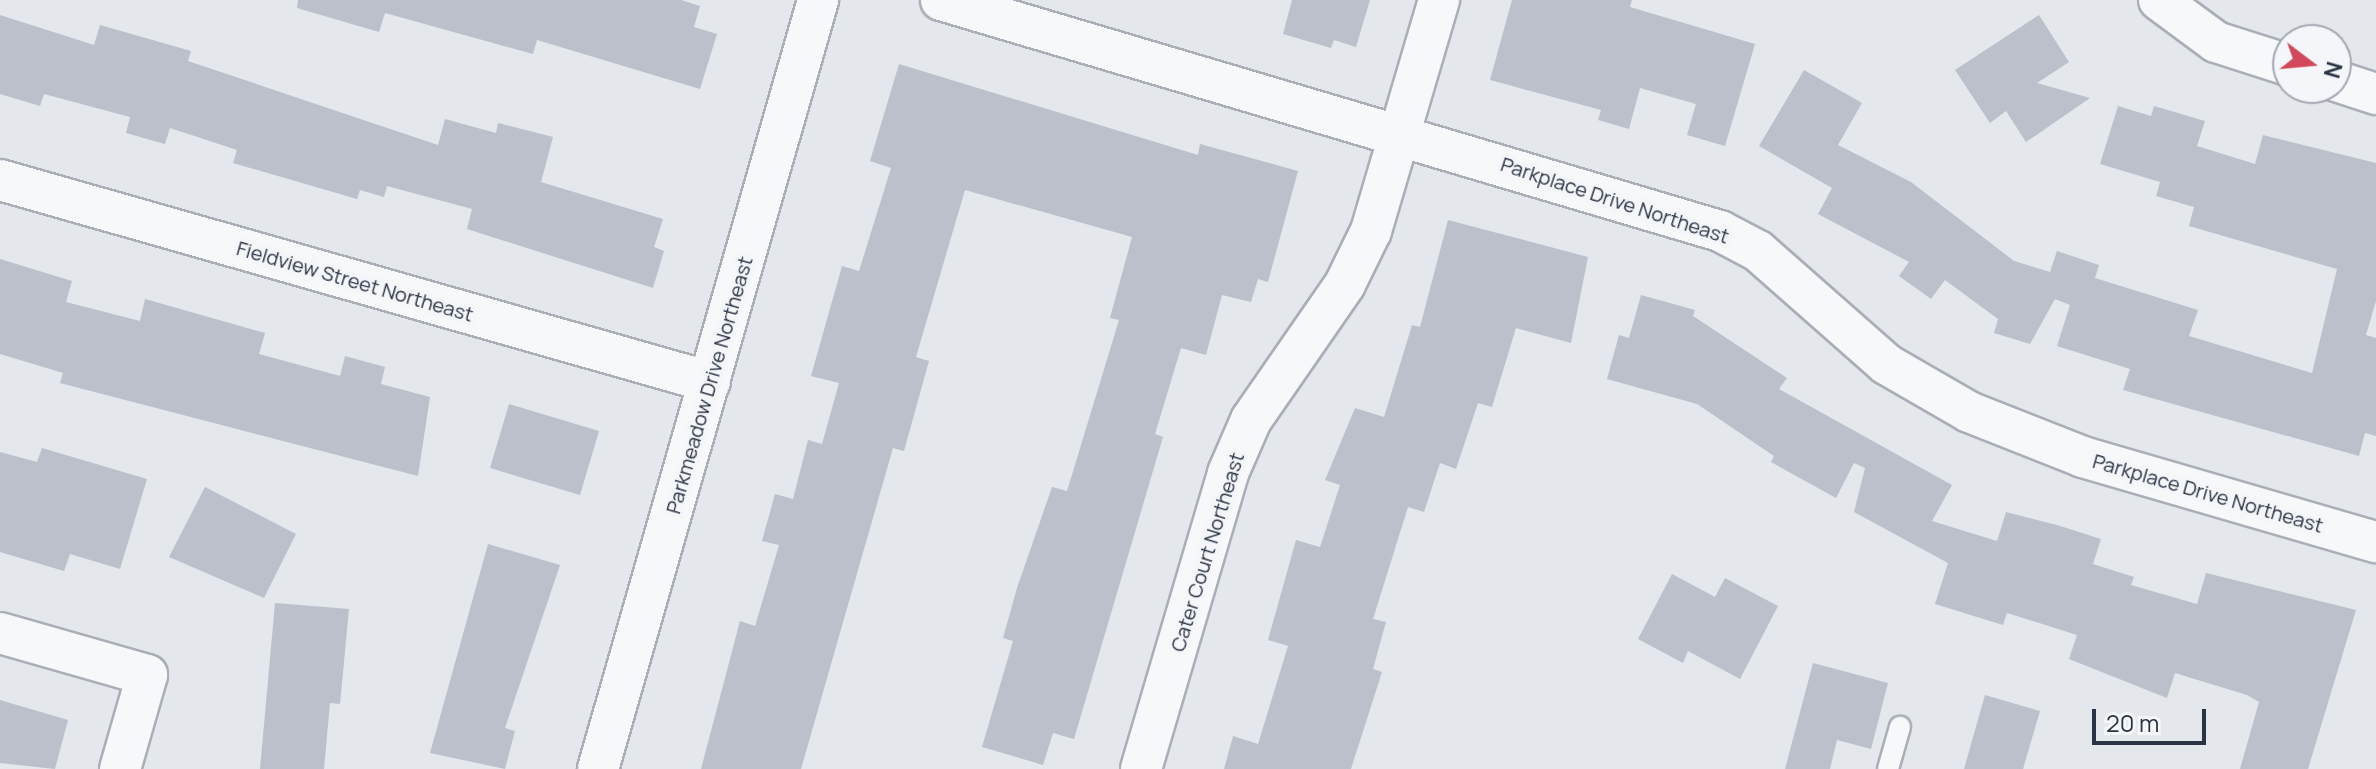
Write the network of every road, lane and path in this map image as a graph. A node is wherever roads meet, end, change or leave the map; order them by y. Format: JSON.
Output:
{"nodes":[{"id":1,"x":818,"y":0,"type":"edge"},
{"id":2,"x":941,"y":0,"type":"edge"},
{"id":3,"x":1439,"y":0,"type":"edge"},
{"id":4,"x":2159,"y":0,"type":"edge"},
{"id":5,"x":2272,"y":60,"type":"edge"},
{"id":6,"x":2352,"y":86,"type":"edge"},
{"id":7,"x":2376,"y":94,"type":"edge"},
{"id":8,"x":1400,"y":132,"type":"junction"},
{"id":9,"x":0,"y":180,"type":"edge"},
{"id":10,"x":710,"y":382,"type":"junction"},
{"id":11,"x":2376,"y":542,"type":"edge"},
{"id":12,"x":0,"y":633,"type":"edge"},
{"id":13,"x":1900,"y":727,"type":"dead end"},
{"id":14,"x":120,"y":769,"type":"edge"},
{"id":15,"x":598,"y":769,"type":"edge"},
{"id":16,"x":1141,"y":769,"type":"edge"},
{"id":17,"x":1888,"y":769,"type":"edge"}],
"edges":[{"from":1,"to":10,"type":"street","name":"Parkmeadow Drive Northeast"},
{"from":2,"to":8,"type":"street","name":"Parkplace Drive Northeast"},
{"from":3,"to":8,"type":"street","name":"Cater Court Northeast"},
{"from":4,"to":5,"type":"street"},
{"from":6,"to":7,"type":"street"},
{"from":8,"to":11,"type":"street","name":"Parkplace Drive Northeast"},
{"from":8,"to":16,"type":"street","name":"Cater Court Northeast"},
{"from":9,"to":10,"type":"street","name":"Fieldview Street Northeast"},
{"from":10,"to":15,"type":"street","name":"Parkmeadow Drive Northeast"},
{"from":12,"to":14,"type":"street"},
{"from":13,"to":17,"type":"lane"}]}
